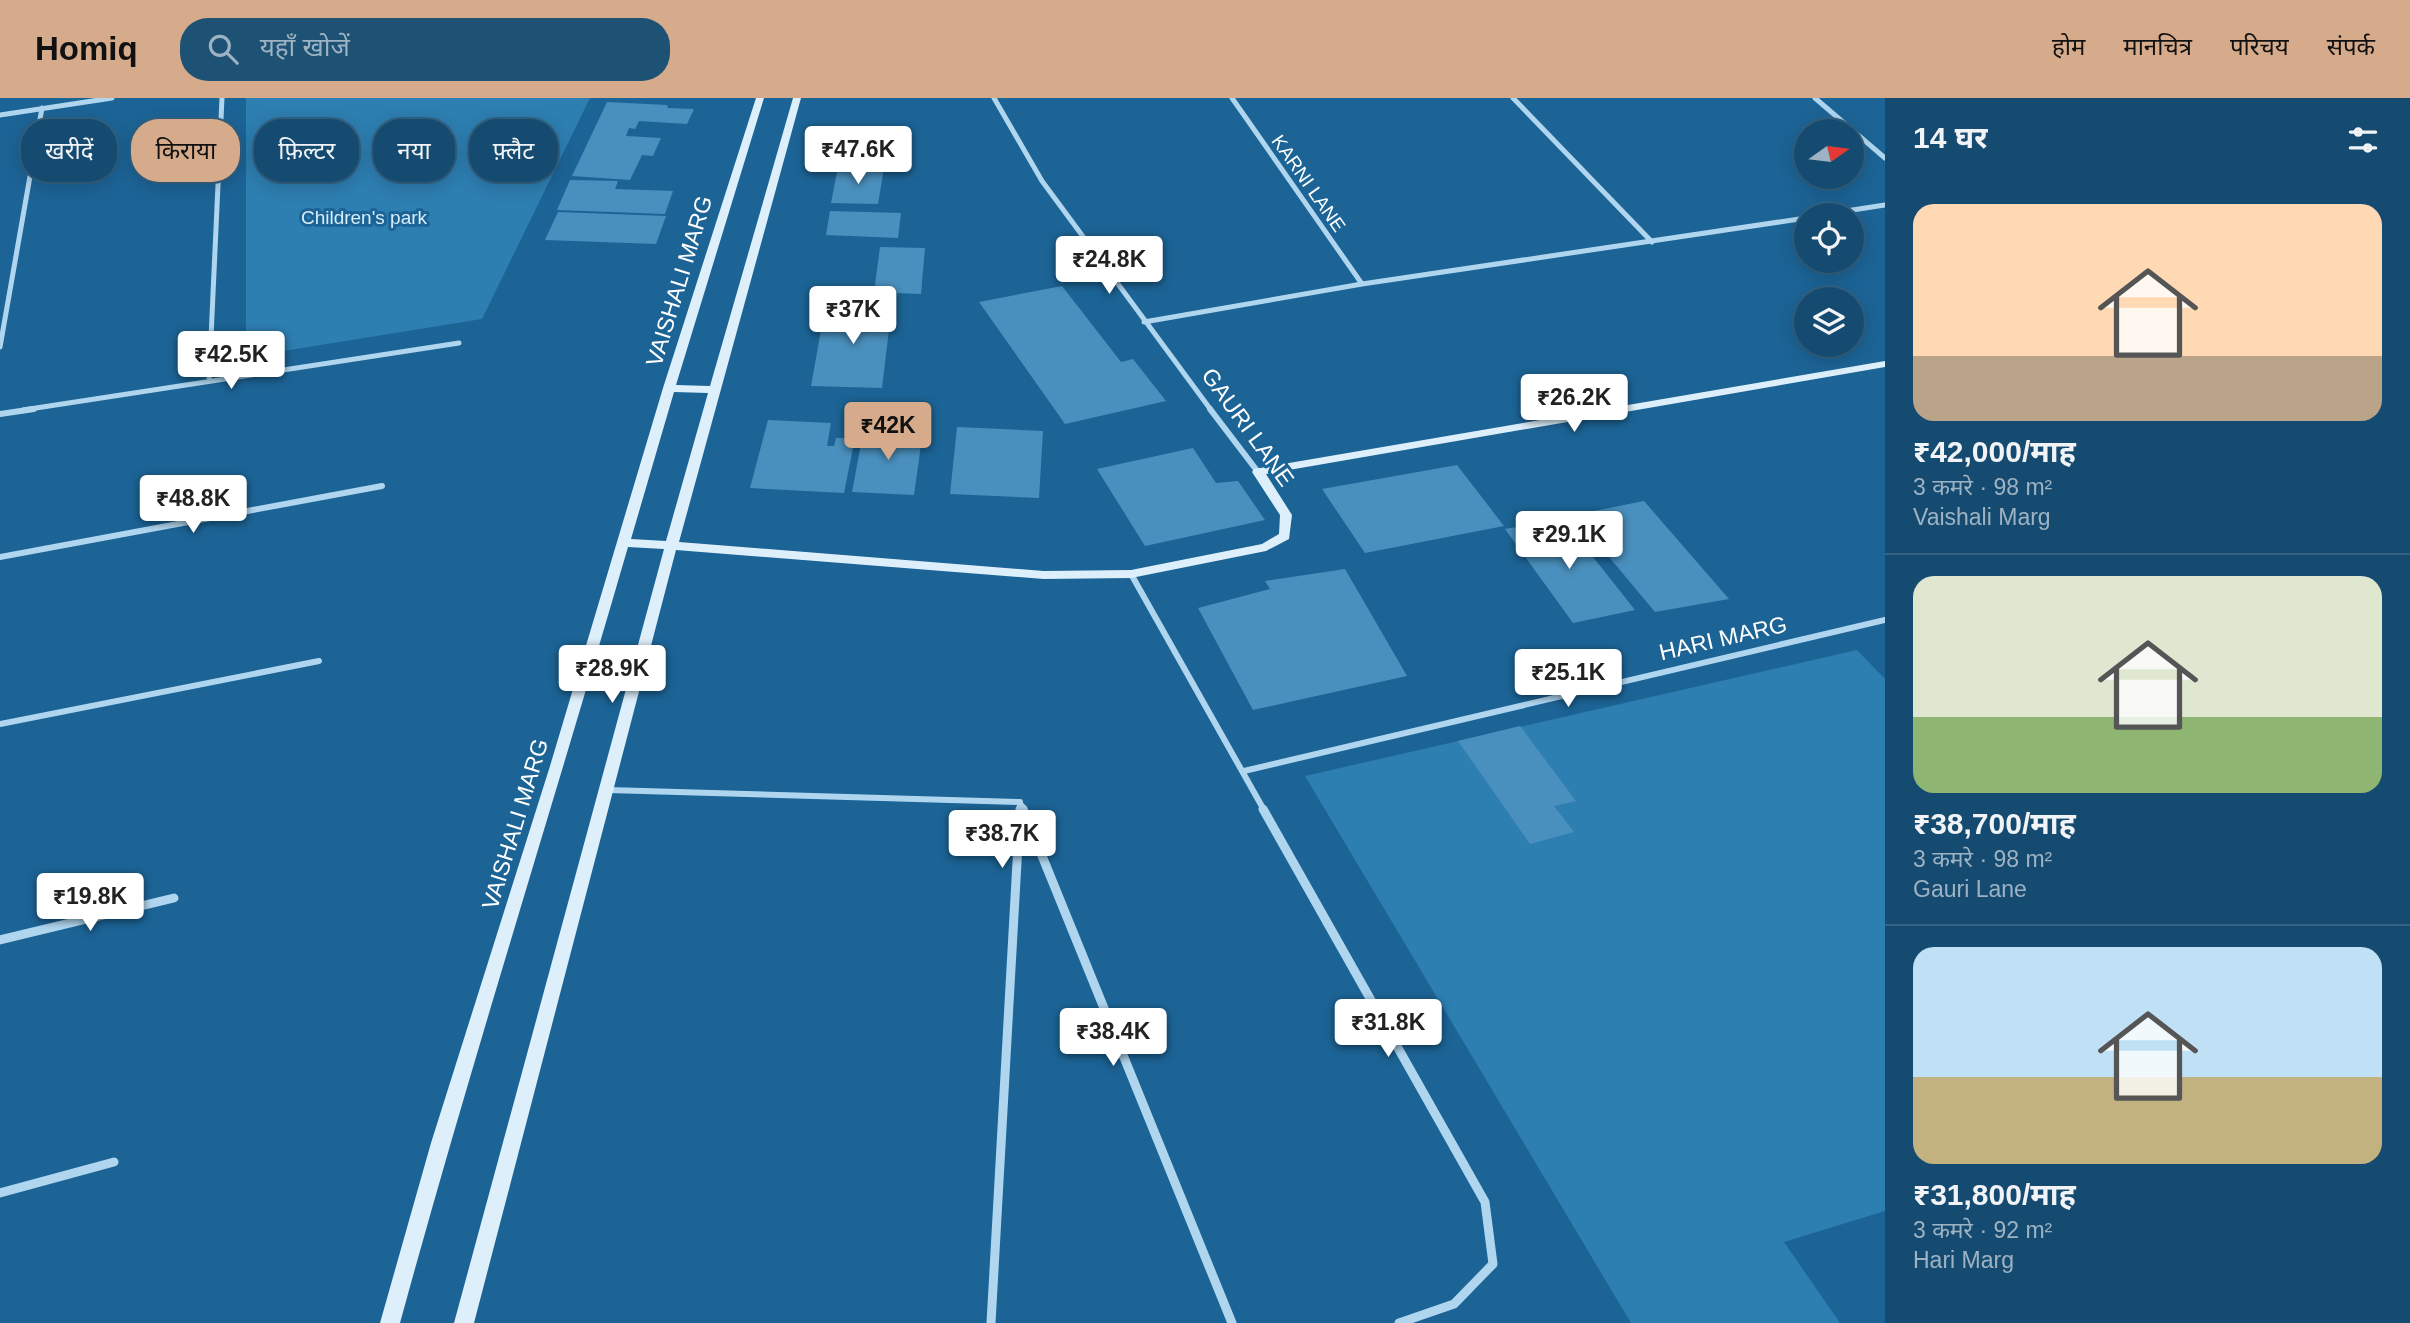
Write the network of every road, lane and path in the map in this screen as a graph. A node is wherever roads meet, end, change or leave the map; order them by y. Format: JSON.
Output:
{"nodes":[{"id":1,"x":112,"y":98,"type":"edge"},
{"id":2,"x":222,"y":98,"type":"edge"},
{"id":3,"x":760,"y":98,"type":"edge"},
{"id":4,"x":797,"y":98,"type":"edge"},
{"id":5,"x":993,"y":98,"type":"edge"},
{"id":6,"x":1233,"y":98,"type":"edge"},
{"id":7,"x":1513,"y":98,"type":"edge"},
{"id":8,"x":1815,"y":98,"type":"edge"},
{"id":9,"x":42,"y":108,"type":"junction"},
{"id":10,"x":0,"y":115,"type":"edge"},
{"id":11,"x":1885,"y":158,"type":"edge"},
{"id":12,"x":1885,"y":205,"type":"edge"},
{"id":13,"x":1864,"y":208,"type":"edge"},
{"id":14,"x":1794,"y":220,"type":"edge"},
{"id":15,"x":1652,"y":242,"type":"junction"},
{"id":16,"x":1362,"y":284,"type":"junction"},
{"id":17,"x":1144,"y":322,"type":"junction"},
{"id":18,"x":458,"y":343,"type":"dead end"},
{"id":19,"x":0,"y":347,"type":"edge"},
{"id":20,"x":1885,"y":364,"type":"edge"},
{"id":21,"x":209,"y":381,"type":"junction"},
{"id":22,"x":669,"y":388,"type":"junction"},
{"id":23,"x":715,"y":390,"type":"junction"},
{"id":24,"x":0,"y":414,"type":"edge"},
{"id":25,"x":1258,"y":472,"type":"junction"},
{"id":26,"x":382,"y":486,"type":"dead end"},
{"id":27,"x":623,"y":542,"type":"junction"},
{"id":28,"x":671,"y":547,"type":"junction"},
{"id":29,"x":0,"y":558,"type":"edge"},
{"id":30,"x":1131,"y":574,"type":"junction"},
{"id":31,"x":1885,"y":620,"type":"edge"},
{"id":32,"x":319,"y":661,"type":"dead end"},
{"id":33,"x":0,"y":723,"type":"edge"},
{"id":34,"x":1244,"y":771,"type":"junction"},
{"id":35,"x":608,"y":790,"type":"junction"},
{"id":36,"x":1020,"y":802,"type":"junction"},
{"id":37,"x":174,"y":898,"type":"dead end"},
{"id":38,"x":0,"y":940,"type":"edge"},
{"id":39,"x":114,"y":1163,"type":"dead end"},
{"id":40,"x":0,"y":1193,"type":"edge"},
{"id":41,"x":390,"y":1323,"type":"edge"},
{"id":42,"x":464,"y":1323,"type":"edge"},
{"id":43,"x":992,"y":1323,"type":"edge"},
{"id":44,"x":1233,"y":1323,"type":"edge"},
{"id":45,"x":1399,"y":1323,"type":"edge"}],
"edges":[{"from":1,"to":9,"type":"street"},
{"from":2,"to":21,"type":"street"},
{"from":3,"to":22,"type":"street","name":"VAISHALI MARG"},
{"from":4,"to":23,"type":"street"},
{"from":5,"to":17,"type":"street","name":"GAURI LANE"},
{"from":6,"to":16,"type":"street","name":"KARNI LANE"},
{"from":7,"to":15,"type":"street"},
{"from":8,"to":11,"type":"street"},
{"from":9,"to":10,"type":"street"},
{"from":9,"to":19,"type":"street"},
{"from":12,"to":13,"type":"street"},
{"from":14,"to":15,"type":"street"},
{"from":15,"to":16,"type":"street"},
{"from":16,"to":17,"type":"street"},
{"from":17,"to":25,"type":"street","name":"GAURI LANE"},
{"from":18,"to":21,"type":"street"},
{"from":20,"to":25,"type":"street"},
{"from":21,"to":24,"type":"street"},
{"from":22,"to":23,"type":"street"},
{"from":22,"to":27,"type":"street","name":"VAISHALI MARG"},
{"from":23,"to":28,"type":"street"},
{"from":25,"to":30,"type":"street","name":"GAURI LANE"},
{"from":26,"to":29,"type":"street"},
{"from":27,"to":28,"type":"street"},
{"from":27,"to":41,"type":"street","name":"VAISHALI MARG"},
{"from":28,"to":30,"type":"street"},
{"from":28,"to":35,"type":"street"},
{"from":30,"to":34,"type":"street"},
{"from":31,"to":34,"type":"street","name":"HARI MARG"},
{"from":32,"to":33,"type":"street"},
{"from":34,"to":45,"type":"street"},
{"from":35,"to":36,"type":"street"},
{"from":35,"to":42,"type":"street"},
{"from":36,"to":43,"type":"street"},
{"from":36,"to":44,"type":"street"},
{"from":37,"to":38,"type":"street"},
{"from":39,"to":40,"type":"street"}]}
